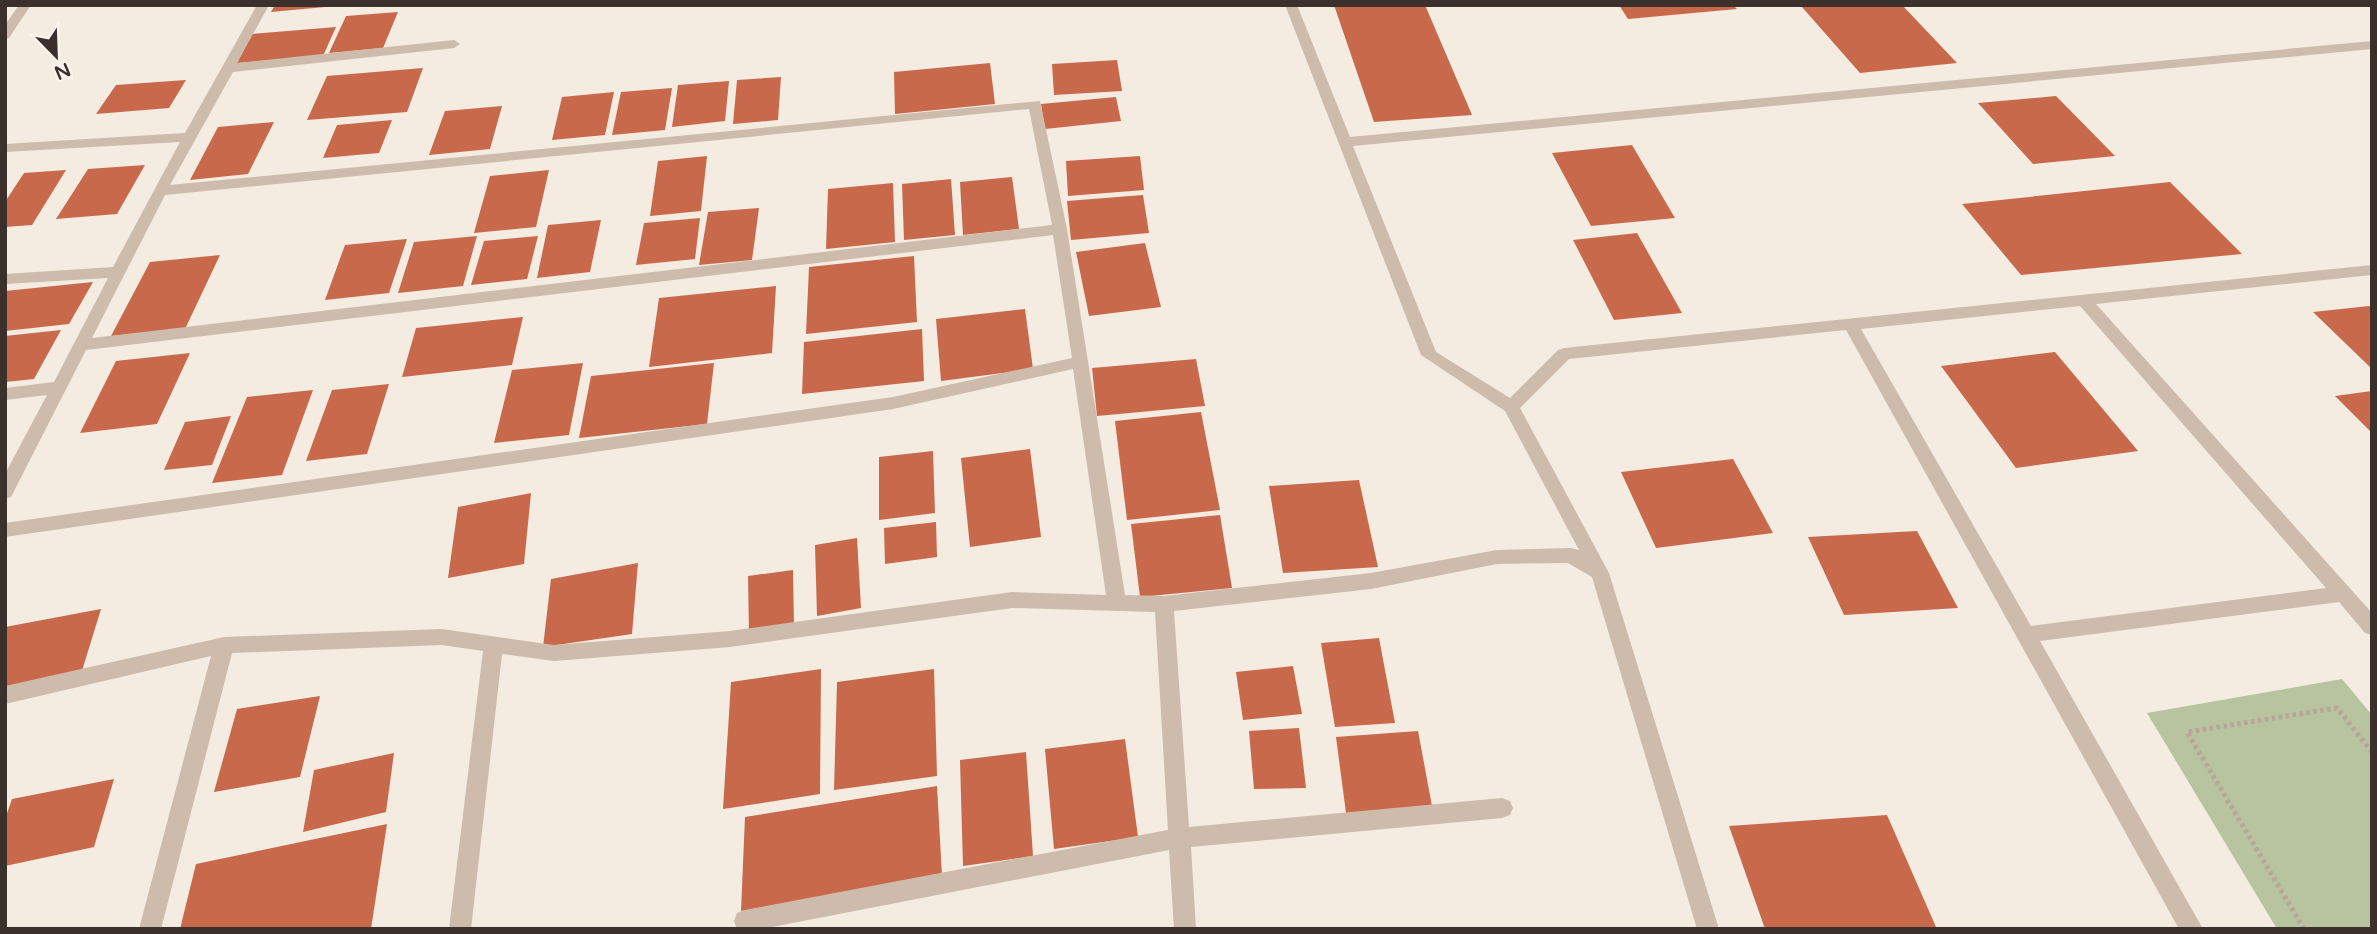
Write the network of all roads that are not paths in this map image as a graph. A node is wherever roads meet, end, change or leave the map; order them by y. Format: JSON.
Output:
{"nodes":[{"id":1,"x":25,"y":5,"type":"edge"},
{"id":2,"x":263,"y":5,"type":"edge"},
{"id":3,"x":1291,"y":5,"type":"edge"},
{"id":4,"x":5,"y":36,"type":"edge"},
{"id":5,"x":454,"y":44,"type":"dead end"},
{"id":6,"x":2372,"y":45,"type":"edge"},
{"id":7,"x":229,"y":68,"type":"junction"},
{"id":8,"x":192,"y":137,"type":"junction"},
{"id":9,"x":1347,"y":142,"type":"junction"},
{"id":10,"x":5,"y":148,"type":"edge"},
{"id":11,"x":160,"y":191,"type":"junction"},
{"id":12,"x":1060,"y":229,"type":"junction"},
{"id":13,"x":2372,"y":271,"type":"edge"},
{"id":14,"x":120,"y":272,"type":"junction"},
{"id":15,"x":5,"y":279,"type":"edge"},
{"id":16,"x":2084,"y":300,"type":"junction"},
{"id":17,"x":1851,"y":325,"type":"junction"},
{"id":18,"x":82,"y":345,"type":"junction"},
{"id":19,"x":1080,"y":362,"type":"junction"},
{"id":20,"x":59,"y":387,"type":"junction"},
{"id":21,"x":5,"y":394,"type":"edge"},
{"id":22,"x":1511,"y":407,"type":"junction"},
{"id":23,"x":5,"y":492,"type":"edge"},
{"id":24,"x":5,"y":530,"type":"edge"},
{"id":25,"x":1600,"y":573,"type":"junction"},
{"id":26,"x":2343,"y":594,"type":"junction"},
{"id":27,"x":1116,"y":603,"type":"junction"},
{"id":28,"x":1164,"y":604,"type":"junction"},
{"id":29,"x":2372,"y":627,"type":"edge"},
{"id":30,"x":2026,"y":635,"type":"junction"},
{"id":31,"x":494,"y":643,"type":"junction"},
{"id":32,"x":224,"y":645,"type":"junction"},
{"id":33,"x":5,"y":695,"type":"edge"},
{"id":34,"x":1502,"y":808,"type":"dead end"},
{"id":35,"x":1179,"y":838,"type":"junction"},
{"id":36,"x":744,"y":921,"type":"dead end"},
{"id":37,"x":150,"y":929,"type":"edge"},
{"id":38,"x":460,"y":929,"type":"edge"},
{"id":39,"x":1185,"y":929,"type":"edge"},
{"id":40,"x":1707,"y":929,"type":"edge"},
{"id":41,"x":2192,"y":929,"type":"edge"}],
"edges":[{"from":1,"to":4,"type":"street"},
{"from":2,"to":7,"type":"street"},
{"from":3,"to":9,"type":"street"},
{"from":5,"to":7,"type":"street"},
{"from":6,"to":9,"type":"street"},
{"from":7,"to":8,"type":"street"},
{"from":8,"to":10,"type":"street"},
{"from":8,"to":11,"type":"street"},
{"from":9,"to":22,"type":"street"},
{"from":11,"to":12,"type":"street"},
{"from":11,"to":14,"type":"street"},
{"from":12,"to":18,"type":"street"},
{"from":12,"to":19,"type":"street"},
{"from":13,"to":16,"type":"street"},
{"from":14,"to":15,"type":"street"},
{"from":14,"to":18,"type":"street"},
{"from":16,"to":17,"type":"street"},
{"from":16,"to":26,"type":"street"},
{"from":17,"to":22,"type":"street"},
{"from":17,"to":30,"type":"street"},
{"from":18,"to":20,"type":"street"},
{"from":19,"to":24,"type":"street"},
{"from":19,"to":27,"type":"street"},
{"from":20,"to":21,"type":"street"},
{"from":20,"to":23,"type":"street"},
{"from":22,"to":25,"type":"street"},
{"from":25,"to":28,"type":"street"},
{"from":25,"to":40,"type":"street"},
{"from":26,"to":29,"type":"street"},
{"from":26,"to":30,"type":"street"},
{"from":27,"to":28,"type":"street"},
{"from":27,"to":31,"type":"street"},
{"from":28,"to":35,"type":"street"},
{"from":30,"to":41,"type":"street"},
{"from":31,"to":32,"type":"street"},
{"from":31,"to":38,"type":"street"},
{"from":32,"to":33,"type":"street"},
{"from":32,"to":37,"type":"street"},
{"from":34,"to":35,"type":"street"},
{"from":35,"to":36,"type":"street"},
{"from":35,"to":39,"type":"street"}]}
